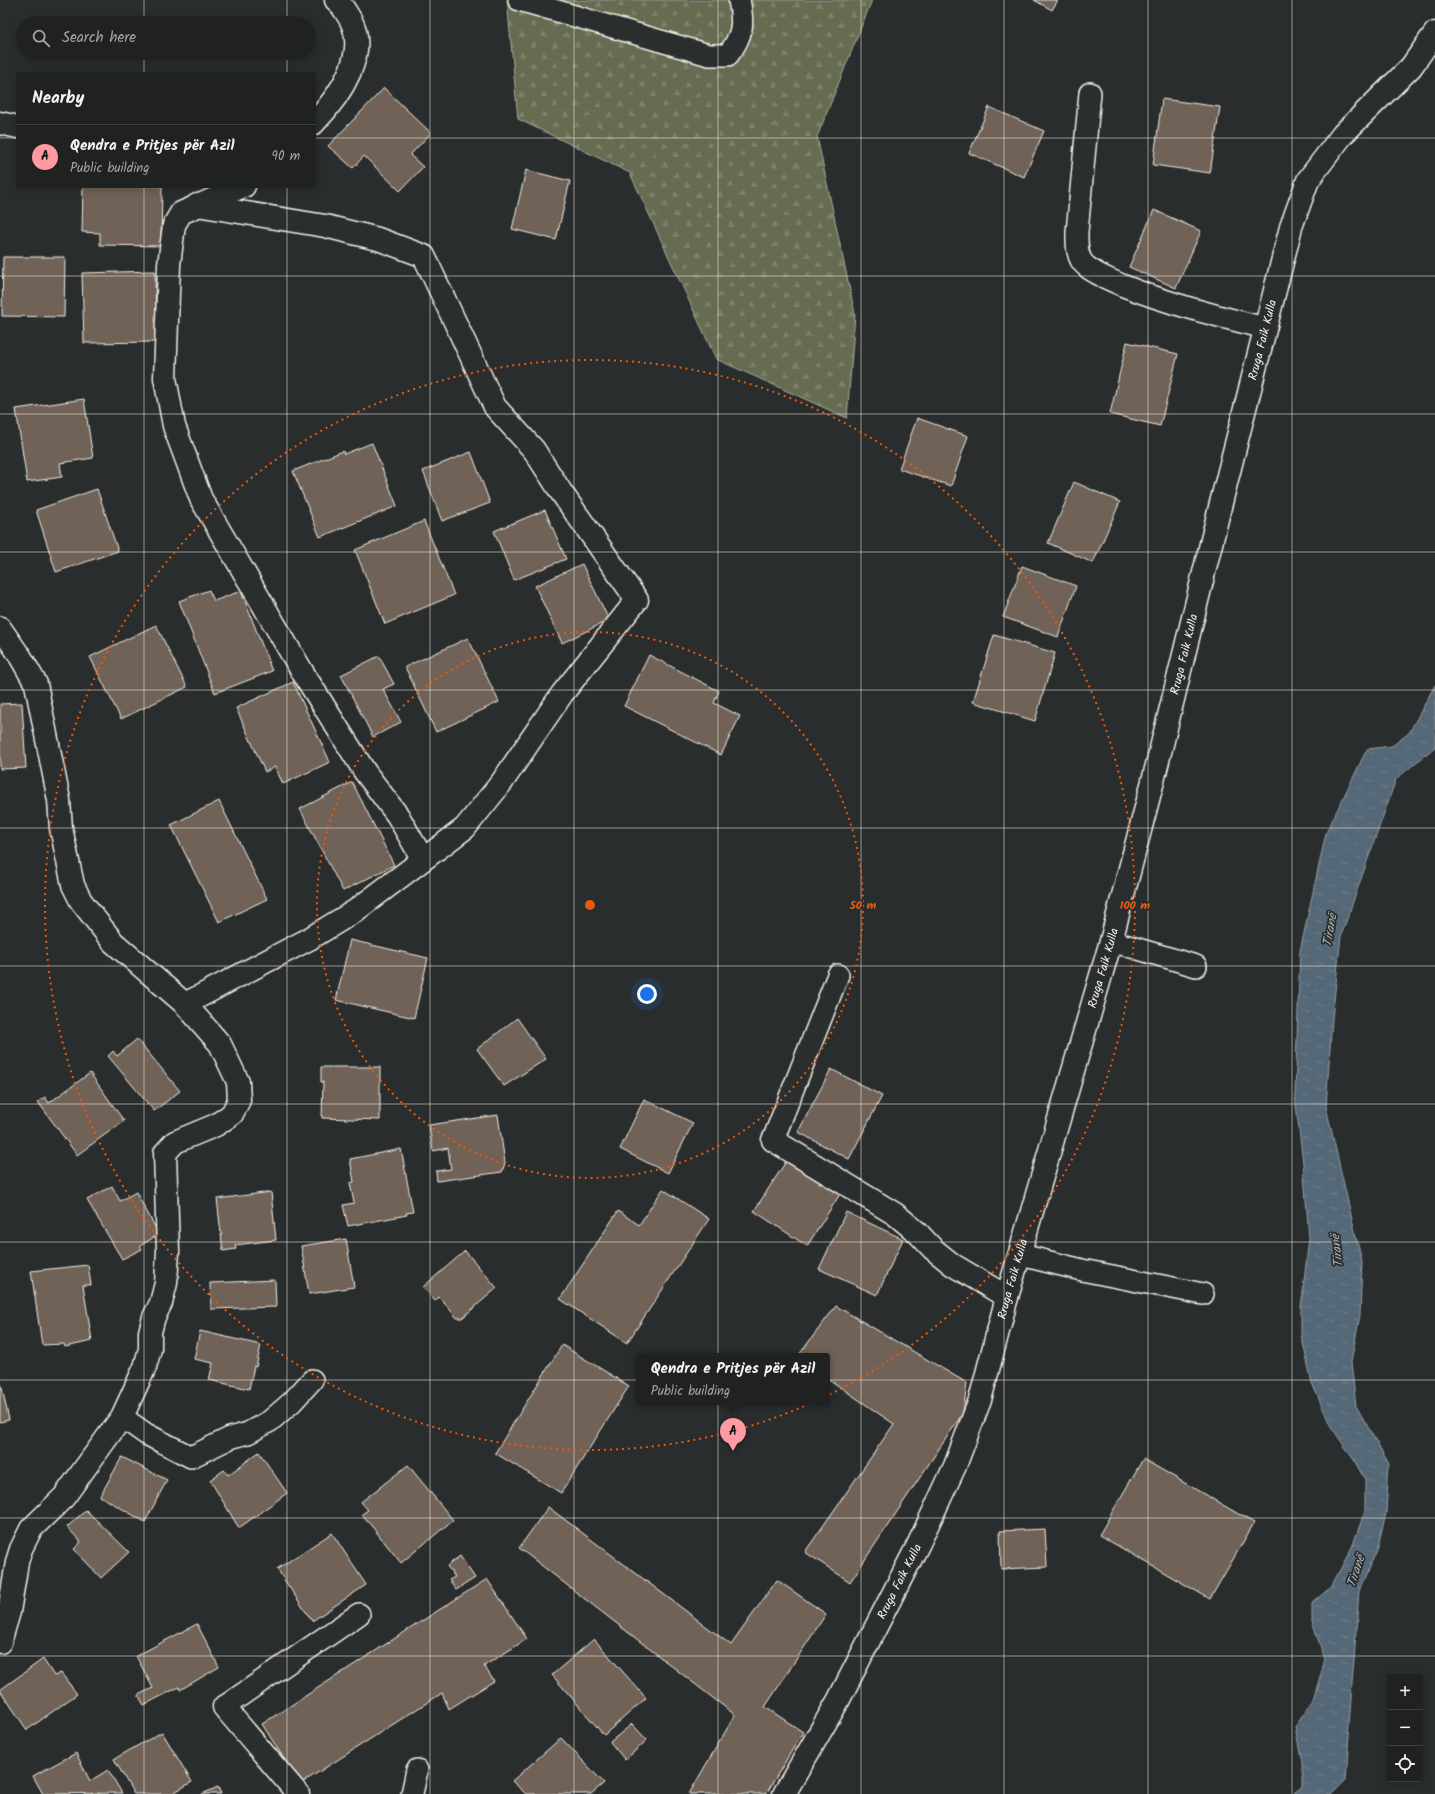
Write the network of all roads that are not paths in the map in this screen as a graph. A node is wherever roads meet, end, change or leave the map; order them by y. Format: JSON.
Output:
{"nodes":[{"id":1,"x":519,"y":0,"type":"edge"},
{"id":2,"x":739,"y":0,"type":"edge"},
{"id":3,"x":340,"y":1,"type":"edge"},
{"id":4,"x":1435,"y":33,"type":"edge"},
{"id":5,"x":1090,"y":93,"type":"dead end"},
{"id":6,"x":317,"y":118,"type":"edge"},
{"id":7,"x":0,"y":123,"type":"edge"},
{"id":8,"x":16,"y":127,"type":"edge"},
{"id":9,"x":239,"y":188,"type":"edge"},
{"id":10,"x":196,"y":205,"type":"junction"},
{"id":11,"x":1265,"y":328,"type":"junction"},
{"id":12,"x":0,"y":627,"type":"edge"},
{"id":13,"x":20,"y":656,"type":"joint"},
{"id":14,"x":422,"y":858,"type":"junction"},
{"id":15,"x":1111,"y":941,"type":"junction"},
{"id":16,"x":1196,"y":966,"type":"dead end"},
{"id":17,"x":838,"y":975,"type":"dead end"},
{"id":18,"x":185,"y":1004,"type":"junction"},
{"id":19,"x":773,"y":1140,"type":"joint"},
{"id":20,"x":1021,"y":1255,"type":"junction"},
{"id":21,"x":1203,"y":1294,"type":"dead end"},
{"id":22,"x":1007,"y":1297,"type":"junction"},
{"id":23,"x":312,"y":1380,"type":"dead end"},
{"id":24,"x":122,"y":1417,"type":"junction"},
{"id":25,"x":359,"y":1614,"type":"dead end"},
{"id":26,"x":0,"y":1642,"type":"edge"},
{"id":27,"x":224,"y":1707,"type":"joint"},
{"id":28,"x":417,"y":1770,"type":"dead end"},
{"id":29,"x":298,"y":1794,"type":"edge"},
{"id":30,"x":412,"y":1794,"type":"edge"},
{"id":31,"x":784,"y":1794,"type":"edge"}],
"edges":[{"from":1,"to":2,"type":"lane"},
{"from":3,"to":6,"type":"street"},
{"from":4,"to":11,"type":"street","name":"Rruga Faik Kulla"},
{"from":5,"to":11,"type":"lane"},
{"from":7,"to":8,"type":"street"},
{"from":9,"to":10,"type":"street"},
{"from":10,"to":14,"type":"street"},
{"from":10,"to":14,"type":"street"},
{"from":11,"to":15,"type":"street","name":"Rruga Faik Kulla"},
{"from":12,"to":13,"type":"lane"},
{"from":13,"to":18,"type":"street"},
{"from":14,"to":18,"type":"street"},
{"from":15,"to":16,"type":"lane"},
{"from":15,"to":20,"type":"street","name":"Rruga Faik Kulla"},
{"from":17,"to":19,"type":"lane"},
{"from":18,"to":24,"type":"street"},
{"from":19,"to":22,"type":"street"},
{"from":20,"to":21,"type":"lane"},
{"from":20,"to":22,"type":"street","name":"Rruga Faik Kulla"},
{"from":22,"to":31,"type":"street","name":"Rruga Faik Kulla"},
{"from":23,"to":24,"type":"lane"},
{"from":24,"to":26,"type":"street"},
{"from":25,"to":27,"type":"lane"},
{"from":27,"to":29,"type":"street"},
{"from":28,"to":30,"type":"lane"}]}
